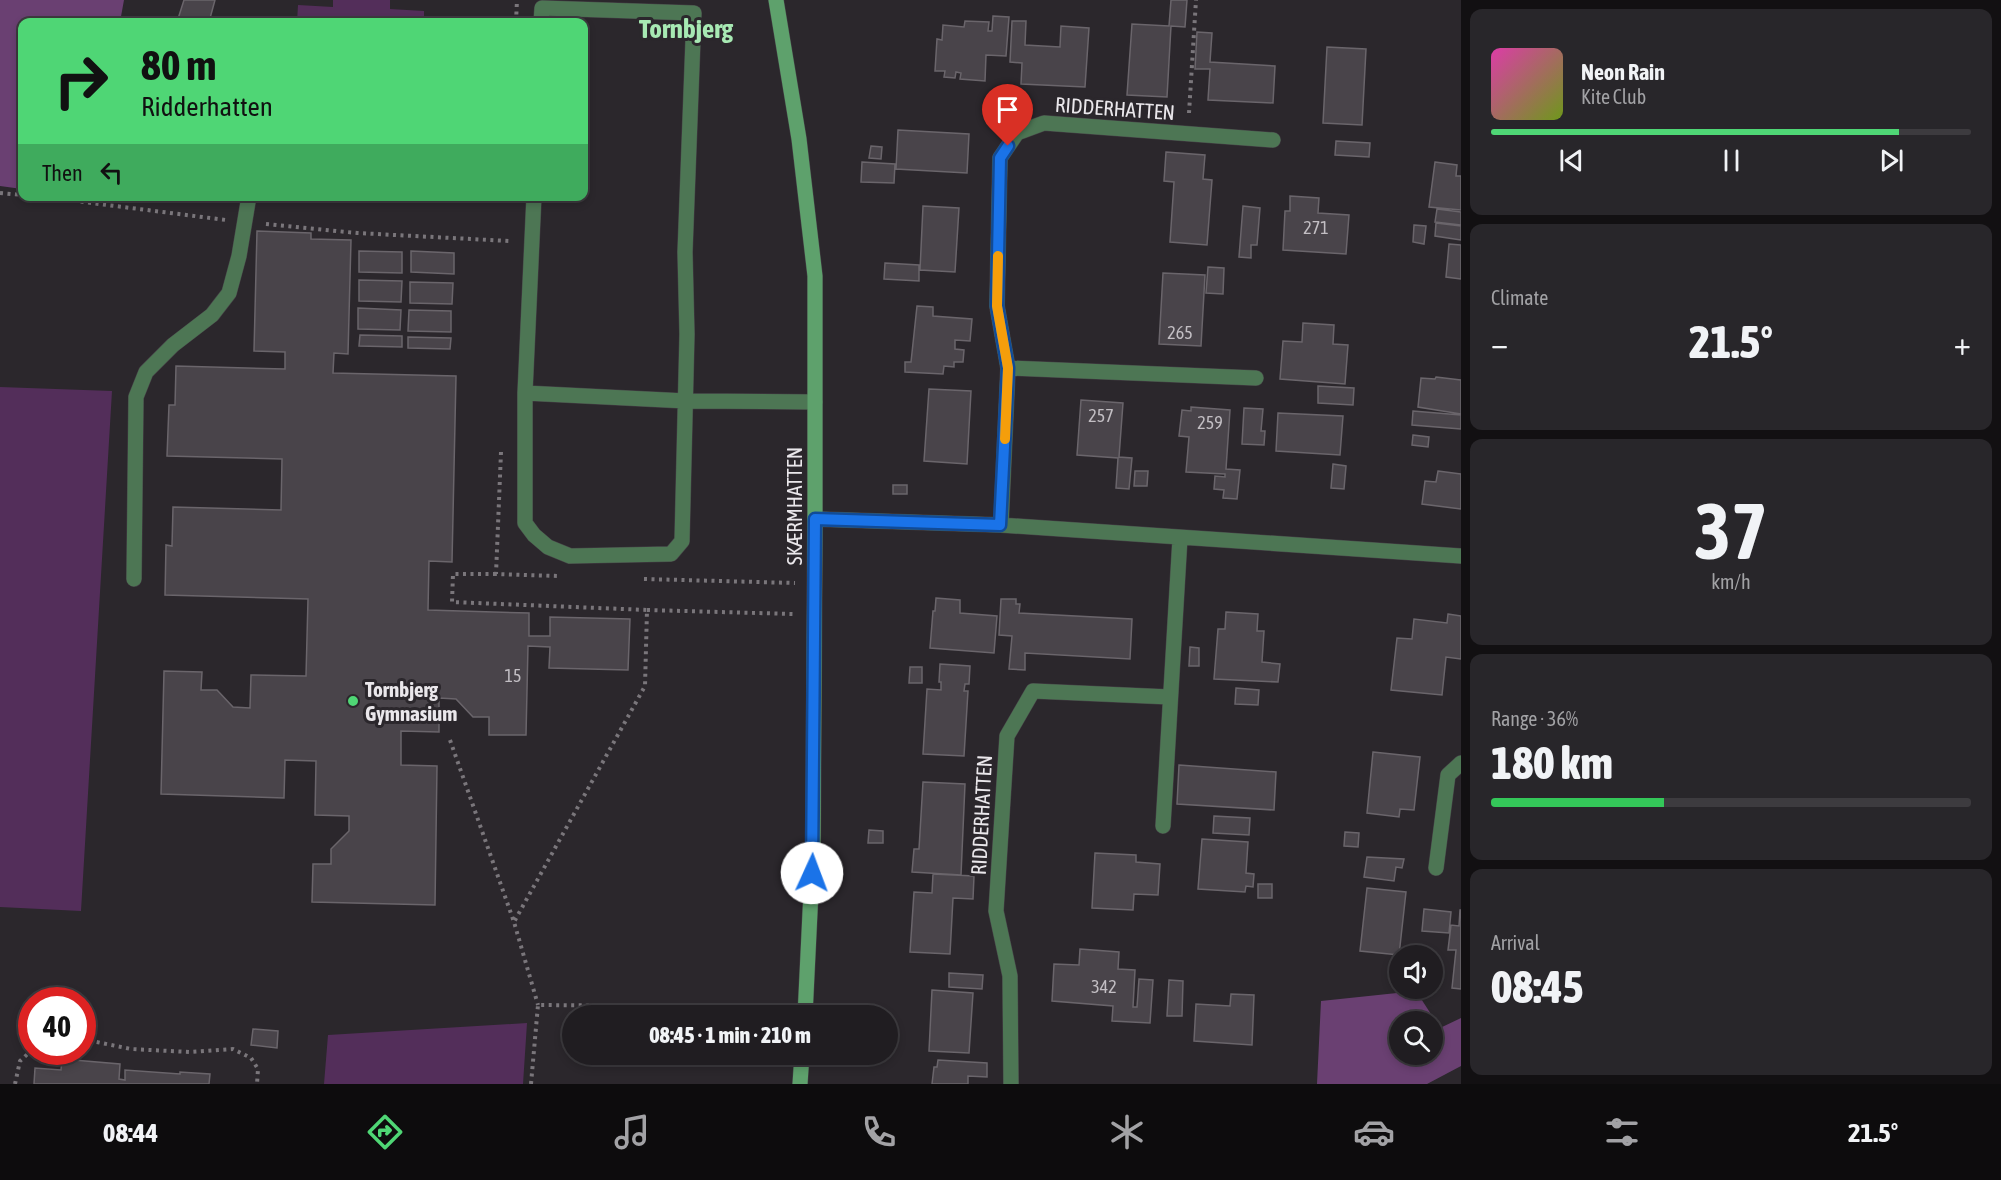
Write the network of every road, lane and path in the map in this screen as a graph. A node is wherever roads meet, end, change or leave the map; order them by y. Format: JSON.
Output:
{"nodes":[{"id":1,"x":517,"y":0,"type":"edge"},
{"id":2,"x":776,"y":0,"type":"edge"},
{"id":3,"x":1196,"y":0,"type":"edge"},
{"id":4,"x":516,"y":18,"type":"edge"},
{"id":5,"x":541,"y":18,"type":"edge"},
{"id":6,"x":1188,"y":134,"type":"junction"},
{"id":7,"x":1273,"y":140,"type":"dead end"},
{"id":8,"x":0,"y":193,"type":"edge"},
{"id":9,"x":18,"y":195,"type":"edge"},
{"id":10,"x":76,"y":201,"type":"edge"},
{"id":11,"x":248,"y":201,"type":"edge"},
{"id":12,"x":534,"y":201,"type":"edge"},
{"id":13,"x":244,"y":222,"type":"junction"},
{"id":14,"x":509,"y":230,"type":"dead end"},
{"id":15,"x":1008,"y":368,"type":"junction"},
{"id":16,"x":1256,"y":378,"type":"dead end"},
{"id":17,"x":525,"y":393,"type":"junction"},
{"id":18,"x":686,"y":401,"type":"junction"},
{"id":19,"x":815,"y":402,"type":"junction"},
{"id":20,"x":501,"y":444,"type":"dead end"},
{"id":21,"x":815,"y":519,"type":"junction"},
{"id":22,"x":1000,"y":525,"type":"junction"},
{"id":23,"x":1180,"y":538,"type":"junction"},
{"id":24,"x":1461,"y":556,"type":"edge"},
{"id":25,"x":496,"y":574,"type":"junction"},
{"id":26,"x":567,"y":576,"type":"dead end"},
{"id":27,"x":134,"y":579,"type":"dead end"},
{"id":28,"x":638,"y":579,"type":"dead end"},
{"id":29,"x":815,"y":584,"type":"junction"},
{"id":30,"x":647,"y":610,"type":"junction"},
{"id":31,"x":815,"y":614,"type":"junction"},
{"id":32,"x":1170,"y":697,"type":"junction"},
{"id":33,"x":450,"y":740,"type":"dead end"},
{"id":34,"x":1461,"y":763,"type":"edge"},
{"id":35,"x":1163,"y":826,"type":"dead end"},
{"id":36,"x":1436,"y":868,"type":"dead end"},
{"id":37,"x":514,"y":922,"type":"junction"},
{"id":38,"x":538,"y":1005,"type":"junction"},
{"id":39,"x":805,"y":1005,"type":"edge"},
{"id":40,"x":562,"y":1006,"type":"edge"},
{"id":41,"x":96,"y":1042,"type":"edge"},
{"id":42,"x":19,"y":1065,"type":"edge"},
{"id":43,"x":801,"y":1065,"type":"edge"},
{"id":44,"x":15,"y":1084,"type":"edge"},
{"id":45,"x":256,"y":1084,"type":"edge"},
{"id":46,"x":531,"y":1084,"type":"edge"},
{"id":47,"x":800,"y":1084,"type":"edge"},
{"id":48,"x":1011,"y":1084,"type":"edge"}],
"edges":[{"from":1,"to":4,"type":"path"},
{"from":2,"to":19,"type":"street","name":"SKÆRMHATTEN"},
{"from":3,"to":6,"type":"path"},
{"from":5,"to":18,"type":"street"},
{"from":6,"to":7,"type":"street","name":"RIDDERHATTEN"},
{"from":6,"to":15,"type":"street","name":"RIDDERHATTEN"},
{"from":8,"to":9,"type":"path"},
{"from":10,"to":13,"type":"path"},
{"from":11,"to":13,"type":"street"},
{"from":12,"to":17,"type":"street"},
{"from":13,"to":14,"type":"path"},
{"from":13,"to":27,"type":"street"},
{"from":15,"to":16,"type":"street"},
{"from":15,"to":22,"type":"street","name":"RIDDERHATTEN"},
{"from":17,"to":18,"type":"street"},
{"from":17,"to":18,"type":"street"},
{"from":18,"to":19,"type":"street"},
{"from":19,"to":21,"type":"street","name":"SKÆRMHATTEN"},
{"from":20,"to":25,"type":"path"},
{"from":21,"to":22,"type":"street"},
{"from":21,"to":29,"type":"street","name":"SKÆRMHATTEN"},
{"from":22,"to":23,"type":"street"},
{"from":23,"to":24,"type":"street"},
{"from":23,"to":32,"type":"street"},
{"from":25,"to":26,"type":"path"},
{"from":25,"to":30,"type":"path"},
{"from":28,"to":29,"type":"path"},
{"from":29,"to":31,"type":"street","name":"SKÆRMHATTEN"},
{"from":30,"to":31,"type":"path"},
{"from":30,"to":37,"type":"path"},
{"from":31,"to":39,"type":"street","name":"SKÆRMHATTEN"},
{"from":32,"to":35,"type":"street"},
{"from":32,"to":48,"type":"street","name":"RIDDERHATTEN"},
{"from":33,"to":37,"type":"path"},
{"from":34,"to":36,"type":"street"},
{"from":37,"to":38,"type":"path"},
{"from":38,"to":40,"type":"path"},
{"from":38,"to":46,"type":"path"},
{"from":41,"to":45,"type":"path"},
{"from":42,"to":44,"type":"path"},
{"from":43,"to":47,"type":"street"}]}
